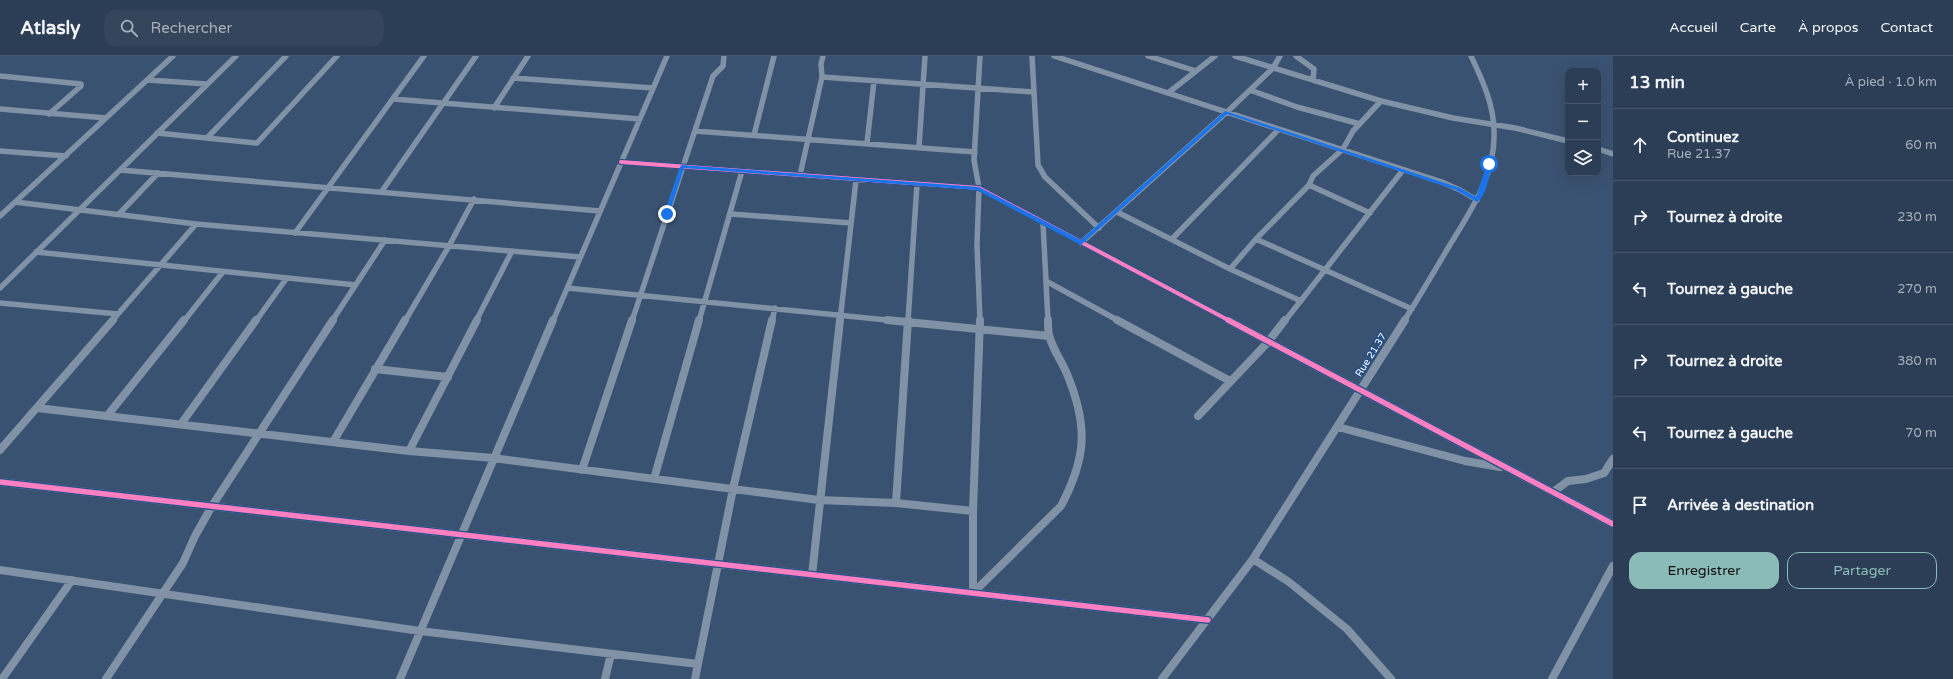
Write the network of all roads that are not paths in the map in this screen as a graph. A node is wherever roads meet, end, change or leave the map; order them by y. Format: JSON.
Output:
{"nodes":[{"id":1,"x":173,"y":56,"type":"edge"},
{"id":2,"x":236,"y":56,"type":"edge"},
{"id":3,"x":286,"y":56,"type":"edge"},
{"id":4,"x":337,"y":56,"type":"edge"},
{"id":5,"x":424,"y":56,"type":"edge"},
{"id":6,"x":476,"y":56,"type":"edge"},
{"id":7,"x":528,"y":56,"type":"edge"},
{"id":8,"x":667,"y":56,"type":"edge"},
{"id":9,"x":724,"y":56,"type":"edge"},
{"id":10,"x":774,"y":56,"type":"edge"},
{"id":11,"x":823,"y":56,"type":"edge"},
{"id":12,"x":925,"y":56,"type":"edge"},
{"id":13,"x":980,"y":56,"type":"edge"},
{"id":14,"x":1032,"y":56,"type":"edge"},
{"id":15,"x":1054,"y":56,"type":"edge"},
{"id":16,"x":1148,"y":56,"type":"edge"},
{"id":17,"x":1215,"y":56,"type":"edge"},
{"id":18,"x":1235,"y":56,"type":"edge"},
{"id":19,"x":1280,"y":56,"type":"edge"},
{"id":20,"x":1296,"y":56,"type":"edge"},
{"id":21,"x":1471,"y":56,"type":"edge"},
{"id":22,"x":1243,"y":57,"type":"edge"},
{"id":23,"x":1273,"y":68,"type":"junction"},
{"id":24,"x":1196,"y":71,"type":"junction"},
{"id":25,"x":0,"y":76,"type":"edge"},
{"id":26,"x":822,"y":77,"type":"junction"},
{"id":27,"x":513,"y":78,"type":"junction"},
{"id":28,"x":148,"y":80,"type":"junction"},
{"id":29,"x":1313,"y":80,"type":"junction"},
{"id":30,"x":874,"y":81,"type":"junction"},
{"id":31,"x":207,"y":84,"type":"junction"},
{"id":32,"x":924,"y":85,"type":"junction"},
{"id":33,"x":653,"y":88,"type":"junction"},
{"id":34,"x":979,"y":89,"type":"junction"},
{"id":35,"x":1250,"y":90,"type":"junction"},
{"id":36,"x":1033,"y":92,"type":"junction"},
{"id":37,"x":1168,"y":93,"type":"junction"},
{"id":38,"x":393,"y":99,"type":"junction"},
{"id":39,"x":1381,"y":101,"type":"junction"},
{"id":40,"x":443,"y":103,"type":"junction"},
{"id":41,"x":494,"y":108,"type":"junction"},
{"id":42,"x":0,"y":109,"type":"edge"},
{"id":43,"x":1227,"y":112,"type":"junction"},
{"id":44,"x":49,"y":114,"type":"junction"},
{"id":45,"x":106,"y":118,"type":"junction"},
{"id":46,"x":640,"y":119,"type":"junction"},
{"id":47,"x":1360,"y":124,"type":"junction"},
{"id":48,"x":1494,"y":124,"type":"junction"},
{"id":49,"x":1278,"y":130,"type":"junction"},
{"id":50,"x":695,"y":131,"type":"junction"},
{"id":51,"x":157,"y":133,"type":"junction"},
{"id":52,"x":754,"y":135,"type":"junction"},
{"id":53,"x":207,"y":138,"type":"junction"},
{"id":54,"x":808,"y":139,"type":"junction"},
{"id":55,"x":1565,"y":140,"type":"edge"},
{"id":56,"x":867,"y":144,"type":"junction"},
{"id":57,"x":919,"y":147,"type":"junction"},
{"id":58,"x":1601,"y":150,"type":"edge"},
{"id":59,"x":3,"y":151,"type":"edge"},
{"id":60,"x":1341,"y":151,"type":"junction"},
{"id":61,"x":975,"y":152,"type":"junction"},
{"id":62,"x":1613,"y":154,"type":"edge"},
{"id":63,"x":0,"y":156,"type":"edge"},
{"id":64,"x":66,"y":156,"type":"junction"},
{"id":65,"x":621,"y":162,"type":"junction"},
{"id":66,"x":682,"y":167,"type":"junction"},
{"id":67,"x":120,"y":170,"type":"junction"},
{"id":68,"x":1403,"y":170,"type":"junction"},
{"id":69,"x":742,"y":171,"type":"junction"},
{"id":70,"x":158,"y":173,"type":"junction"},
{"id":71,"x":800,"y":176,"type":"junction"},
{"id":72,"x":856,"y":180,"type":"junction"},
{"id":73,"x":917,"y":184,"type":"junction"},
{"id":74,"x":1309,"y":185,"type":"junction"},
{"id":75,"x":330,"y":187,"type":"junction"},
{"id":76,"x":979,"y":188,"type":"junction"},
{"id":77,"x":382,"y":191,"type":"junction"},
{"id":78,"x":474,"y":199,"type":"junction"},
{"id":79,"x":1477,"y":200,"type":"junction"},
{"id":80,"x":15,"y":202,"type":"junction"},
{"id":81,"x":80,"y":209,"type":"junction"},
{"id":82,"x":600,"y":211,"type":"junction"},
{"id":83,"x":1117,"y":212,"type":"junction"},
{"id":84,"x":1370,"y":213,"type":"junction"},
{"id":85,"x":119,"y":214,"type":"junction"},
{"id":86,"x":731,"y":214,"type":"junction"},
{"id":87,"x":0,"y":216,"type":"edge"},
{"id":88,"x":851,"y":223,"type":"junction"},
{"id":89,"x":1043,"y":223,"type":"junction"},
{"id":90,"x":196,"y":224,"type":"junction"},
{"id":91,"x":1099,"y":228,"type":"junction"},
{"id":92,"x":295,"y":233,"type":"junction"},
{"id":93,"x":1172,"y":239,"type":"junction"},
{"id":94,"x":1256,"y":239,"type":"junction"},
{"id":95,"x":385,"y":240,"type":"junction"},
{"id":96,"x":1081,"y":243,"type":"junction"},
{"id":97,"x":449,"y":246,"type":"junction"},
{"id":98,"x":512,"y":251,"type":"junction"},
{"id":99,"x":36,"y":252,"type":"junction"},
{"id":100,"x":580,"y":257,"type":"junction"},
{"id":101,"x":158,"y":266,"type":"junction"},
{"id":102,"x":1230,"y":269,"type":"junction"},
{"id":103,"x":1325,"y":269,"type":"junction"},
{"id":104,"x":222,"y":273,"type":"junction"},
{"id":105,"x":286,"y":279,"type":"junction"},
{"id":106,"x":1046,"y":282,"type":"junction"},
{"id":107,"x":356,"y":285,"type":"junction"},
{"id":108,"x":0,"y":288,"type":"edge"},
{"id":109,"x":567,"y":288,"type":"junction"},
{"id":110,"x":640,"y":294,"type":"junction"},
{"id":111,"x":1301,"y":300,"type":"junction"},
{"id":112,"x":705,"y":301,"type":"junction"},
{"id":113,"x":0,"y":303,"type":"edge"},
{"id":114,"x":775,"y":308,"type":"junction"},
{"id":115,"x":1412,"y":308,"type":"junction"},
{"id":116,"x":118,"y":314,"type":"junction"},
{"id":117,"x":840,"y":315,"type":"junction"},
{"id":118,"x":908,"y":321,"type":"junction"},
{"id":119,"x":980,"y":329,"type":"junction"},
{"id":120,"x":1049,"y":336,"type":"junction"},
{"id":121,"x":1268,"y":342,"type":"junction"},
{"id":122,"x":375,"y":369,"type":"junction"},
{"id":123,"x":448,"y":377,"type":"junction"},
{"id":124,"x":1230,"y":381,"type":"junction"},
{"id":125,"x":1361,"y":390,"type":"junction"},
{"id":126,"x":37,"y":408,"type":"junction"},
{"id":127,"x":107,"y":416,"type":"junction"},
{"id":128,"x":1198,"y":416,"type":"dead end"},
{"id":129,"x":181,"y":424,"type":"junction"},
{"id":130,"x":1338,"y":427,"type":"junction"},
{"id":131,"x":259,"y":433,"type":"junction"},
{"id":132,"x":333,"y":442,"type":"junction"},
{"id":133,"x":0,"y":450,"type":"edge"},
{"id":134,"x":409,"y":451,"type":"junction"},
{"id":135,"x":493,"y":458,"type":"junction"},
{"id":136,"x":1613,"y":459,"type":"edge"},
{"id":137,"x":1507,"y":468,"type":"junction"},
{"id":138,"x":582,"y":470,"type":"junction"},
{"id":139,"x":654,"y":479,"type":"junction"},
{"id":140,"x":0,"y":482,"type":"edge"},
{"id":141,"x":733,"y":489,"type":"junction"},
{"id":142,"x":1553,"y":492,"type":"junction"},
{"id":143,"x":818,"y":500,"type":"junction"},
{"id":144,"x":896,"y":503,"type":"junction"},
{"id":145,"x":212,"y":506,"type":"junction"},
{"id":146,"x":973,"y":511,"type":"junction"},
{"id":147,"x":1613,"y":524,"type":"edge"},
{"id":148,"x":460,"y":535,"type":"junction"},
{"id":149,"x":1253,"y":559,"type":"junction"},
{"id":150,"x":718,"y":564,"type":"junction"},
{"id":151,"x":1613,"y":566,"type":"edge"},
{"id":152,"x":0,"y":570,"type":"edge"},
{"id":153,"x":812,"y":575,"type":"junction"},
{"id":154,"x":72,"y":580,"type":"junction"},
{"id":155,"x":163,"y":593,"type":"junction"},
{"id":156,"x":973,"y":593,"type":"junction"},
{"id":157,"x":1208,"y":620,"type":"junction"},
{"id":158,"x":420,"y":631,"type":"junction"},
{"id":159,"x":611,"y":654,"type":"junction"},
{"id":160,"x":698,"y":664,"type":"junction"},
{"id":161,"x":2,"y":679,"type":"edge"},
{"id":162,"x":106,"y":679,"type":"edge"},
{"id":163,"x":400,"y":679,"type":"edge"},
{"id":164,"x":605,"y":679,"type":"edge"},
{"id":165,"x":695,"y":679,"type":"edge"},
{"id":166,"x":1162,"y":679,"type":"edge"},
{"id":167,"x":1391,"y":679,"type":"edge"},
{"id":168,"x":1552,"y":679,"type":"edge"}],
"edges":[{"from":1,"to":28,"type":"street"},
{"from":2,"to":31,"type":"street"},
{"from":3,"to":53,"type":"street"},
{"from":4,"to":53,"type":"street"},
{"from":5,"to":38,"type":"street"},
{"from":6,"to":40,"type":"street"},
{"from":7,"to":27,"type":"street"},
{"from":8,"to":33,"type":"street"},
{"from":9,"to":50,"type":"street"},
{"from":10,"to":52,"type":"street"},
{"from":11,"to":26,"type":"street"},
{"from":12,"to":32,"type":"street"},
{"from":13,"to":34,"type":"street"},
{"from":14,"to":36,"type":"street"},
{"from":15,"to":37,"type":"street"},
{"from":16,"to":24,"type":"street"},
{"from":17,"to":24,"type":"street"},
{"from":18,"to":22,"type":"street"},
{"from":19,"to":23,"type":"street"},
{"from":20,"to":29,"type":"street"},
{"from":21,"to":48,"type":"street","name":"Rue 21.37"},
{"from":22,"to":23,"type":"street"},
{"from":23,"to":29,"type":"street"},
{"from":23,"to":35,"type":"street"},
{"from":24,"to":37,"type":"street"},
{"from":25,"to":44,"type":"street"},
{"from":26,"to":30,"type":"street"},
{"from":26,"to":54,"type":"street"},
{"from":27,"to":33,"type":"street"},
{"from":27,"to":41,"type":"street"},
{"from":28,"to":31,"type":"street"},
{"from":28,"to":45,"type":"street"},
{"from":29,"to":39,"type":"street"},
{"from":30,"to":32,"type":"street"},
{"from":30,"to":56,"type":"street"},
{"from":31,"to":51,"type":"street"},
{"from":32,"to":34,"type":"street"},
{"from":32,"to":57,"type":"street"},
{"from":33,"to":46,"type":"street"},
{"from":34,"to":36,"type":"street"},
{"from":34,"to":61,"type":"street"},
{"from":35,"to":43,"type":"street"},
{"from":35,"to":47,"type":"street"},
{"from":36,"to":91,"type":"street"},
{"from":37,"to":43,"type":"street"},
{"from":38,"to":40,"type":"street"},
{"from":38,"to":75,"type":"street"},
{"from":39,"to":47,"type":"street"},
{"from":39,"to":48,"type":"street"},
{"from":40,"to":41,"type":"street"},
{"from":40,"to":77,"type":"street"},
{"from":41,"to":46,"type":"street"},
{"from":42,"to":44,"type":"street"},
{"from":43,"to":49,"type":"street"},
{"from":43,"to":83,"type":"street"},
{"from":44,"to":45,"type":"street"},
{"from":45,"to":64,"type":"street"},
{"from":46,"to":65,"type":"street"},
{"from":47,"to":60,"type":"street"},
{"from":48,"to":55,"type":"street"},
{"from":48,"to":79,"type":"street","name":"Rue 21.37"},
{"from":49,"to":60,"type":"street"},
{"from":49,"to":93,"type":"street"},
{"from":50,"to":52,"type":"street"},
{"from":50,"to":66,"type":"street"},
{"from":51,"to":53,"type":"street"},
{"from":51,"to":67,"type":"street"},
{"from":52,"to":54,"type":"street"},
{"from":54,"to":56,"type":"street"},
{"from":54,"to":71,"type":"street"},
{"from":56,"to":57,"type":"street"},
{"from":57,"to":61,"type":"street"},
{"from":58,"to":62,"type":"street"},
{"from":59,"to":63,"type":"street"},
{"from":59,"to":64,"type":"street"},
{"from":60,"to":68,"type":"street"},
{"from":60,"to":74,"type":"street"},
{"from":61,"to":76,"type":"street"},
{"from":64,"to":80,"type":"street"},
{"from":65,"to":66,"type":"street"},
{"from":65,"to":82,"type":"street"},
{"from":66,"to":69,"type":"street"},
{"from":66,"to":110,"type":"street"},
{"from":67,"to":70,"type":"street"},
{"from":67,"to":81,"type":"street"},
{"from":68,"to":79,"type":"street"},
{"from":68,"to":84,"type":"street"},
{"from":69,"to":71,"type":"street"},
{"from":69,"to":86,"type":"street"},
{"from":70,"to":75,"type":"street"},
{"from":70,"to":85,"type":"street"},
{"from":71,"to":72,"type":"street"},
{"from":72,"to":73,"type":"street"},
{"from":72,"to":88,"type":"street"},
{"from":73,"to":76,"type":"street"},
{"from":73,"to":118,"type":"street"},
{"from":74,"to":84,"type":"street"},
{"from":74,"to":94,"type":"street"},
{"from":75,"to":77,"type":"street"},
{"from":75,"to":92,"type":"street"},
{"from":76,"to":89,"type":"street"},
{"from":76,"to":119,"type":"street"},
{"from":77,"to":78,"type":"street"},
{"from":78,"to":82,"type":"street"},
{"from":78,"to":97,"type":"street"},
{"from":79,"to":115,"type":"street","name":"Rue 21.37"},
{"from":80,"to":81,"type":"street"},
{"from":80,"to":87,"type":"street"},
{"from":81,"to":85,"type":"street"},
{"from":81,"to":99,"type":"street"},
{"from":82,"to":100,"type":"street"},
{"from":83,"to":91,"type":"street"},
{"from":83,"to":93,"type":"street"},
{"from":84,"to":103,"type":"street"},
{"from":85,"to":90,"type":"street"},
{"from":86,"to":88,"type":"street"},
{"from":86,"to":112,"type":"street"},
{"from":88,"to":117,"type":"street"},
{"from":89,"to":96,"type":"street"},
{"from":89,"to":106,"type":"street"},
{"from":90,"to":92,"type":"street"},
{"from":90,"to":101,"type":"street"},
{"from":91,"to":96,"type":"street"},
{"from":92,"to":95,"type":"street"},
{"from":93,"to":102,"type":"street"},
{"from":94,"to":102,"type":"street"},
{"from":94,"to":103,"type":"street"},
{"from":95,"to":97,"type":"street"},
{"from":95,"to":107,"type":"street"},
{"from":96,"to":121,"type":"street"},
{"from":97,"to":98,"type":"street"},
{"from":97,"to":122,"type":"street"},
{"from":98,"to":100,"type":"street"},
{"from":98,"to":123,"type":"street"},
{"from":99,"to":101,"type":"street"},
{"from":99,"to":108,"type":"street"},
{"from":100,"to":109,"type":"street"},
{"from":101,"to":104,"type":"street"},
{"from":101,"to":116,"type":"street"},
{"from":102,"to":111,"type":"street"},
{"from":103,"to":111,"type":"street"},
{"from":103,"to":115,"type":"street"},
{"from":104,"to":105,"type":"street"},
{"from":104,"to":127,"type":"street"},
{"from":105,"to":107,"type":"street"},
{"from":105,"to":129,"type":"street"},
{"from":106,"to":120,"type":"street"},
{"from":106,"to":124,"type":"street"},
{"from":107,"to":131,"type":"street"},
{"from":109,"to":110,"type":"street"},
{"from":109,"to":135,"type":"street"},
{"from":110,"to":112,"type":"street"},
{"from":110,"to":138,"type":"street"},
{"from":111,"to":121,"type":"street"},
{"from":112,"to":114,"type":"street"},
{"from":112,"to":139,"type":"street"},
{"from":113,"to":116,"type":"street"},
{"from":114,"to":117,"type":"street"},
{"from":114,"to":141,"type":"street"},
{"from":115,"to":125,"type":"street","name":"Rue 21.37"},
{"from":116,"to":126,"type":"street"},
{"from":117,"to":118,"type":"street"},
{"from":117,"to":143,"type":"street"},
{"from":118,"to":119,"type":"street"},
{"from":118,"to":144,"type":"street"},
{"from":119,"to":120,"type":"street"},
{"from":119,"to":146,"type":"street"},
{"from":120,"to":156,"type":"street"},
{"from":121,"to":124,"type":"street"},
{"from":121,"to":125,"type":"street"},
{"from":122,"to":123,"type":"street"},
{"from":122,"to":132,"type":"street"},
{"from":123,"to":134,"type":"street"},
{"from":124,"to":128,"type":"street"},
{"from":125,"to":130,"type":"street","name":"Rue 21.37"},
{"from":125,"to":137,"type":"street"},
{"from":126,"to":127,"type":"street"},
{"from":126,"to":133,"type":"street"},
{"from":127,"to":129,"type":"street"},
{"from":129,"to":131,"type":"street"},
{"from":130,"to":137,"type":"street"},
{"from":130,"to":149,"type":"street","name":"Rue 21.37"},
{"from":131,"to":132,"type":"street"},
{"from":131,"to":145,"type":"street"},
{"from":132,"to":134,"type":"street"},
{"from":134,"to":135,"type":"street"},
{"from":135,"to":138,"type":"street"},
{"from":135,"to":148,"type":"street"},
{"from":136,"to":142,"type":"street"},
{"from":137,"to":142,"type":"street"},
{"from":138,"to":139,"type":"street"},
{"from":139,"to":141,"type":"street"},
{"from":140,"to":145,"type":"street"},
{"from":141,"to":143,"type":"street"},
{"from":141,"to":150,"type":"street"},
{"from":142,"to":147,"type":"street"},
{"from":143,"to":144,"type":"street"},
{"from":143,"to":153,"type":"street"},
{"from":144,"to":146,"type":"street"},
{"from":145,"to":148,"type":"street"},
{"from":145,"to":155,"type":"street"},
{"from":146,"to":156,"type":"street"},
{"from":148,"to":150,"type":"street"},
{"from":148,"to":158,"type":"street"},
{"from":149,"to":157,"type":"street","name":"Rue 21.37"},
{"from":149,"to":167,"type":"street"},
{"from":150,"to":153,"type":"street"},
{"from":150,"to":160,"type":"street"},
{"from":151,"to":168,"type":"street"},
{"from":152,"to":154,"type":"street"},
{"from":153,"to":156,"type":"street"},
{"from":154,"to":155,"type":"street"},
{"from":154,"to":161,"type":"street"},
{"from":155,"to":158,"type":"street"},
{"from":155,"to":162,"type":"street"},
{"from":156,"to":157,"type":"street"},
{"from":157,"to":166,"type":"street","name":"Rue 21.37"},
{"from":158,"to":159,"type":"street"},
{"from":158,"to":163,"type":"street"},
{"from":159,"to":160,"type":"street"},
{"from":159,"to":164,"type":"street"},
{"from":160,"to":165,"type":"street"}]}
